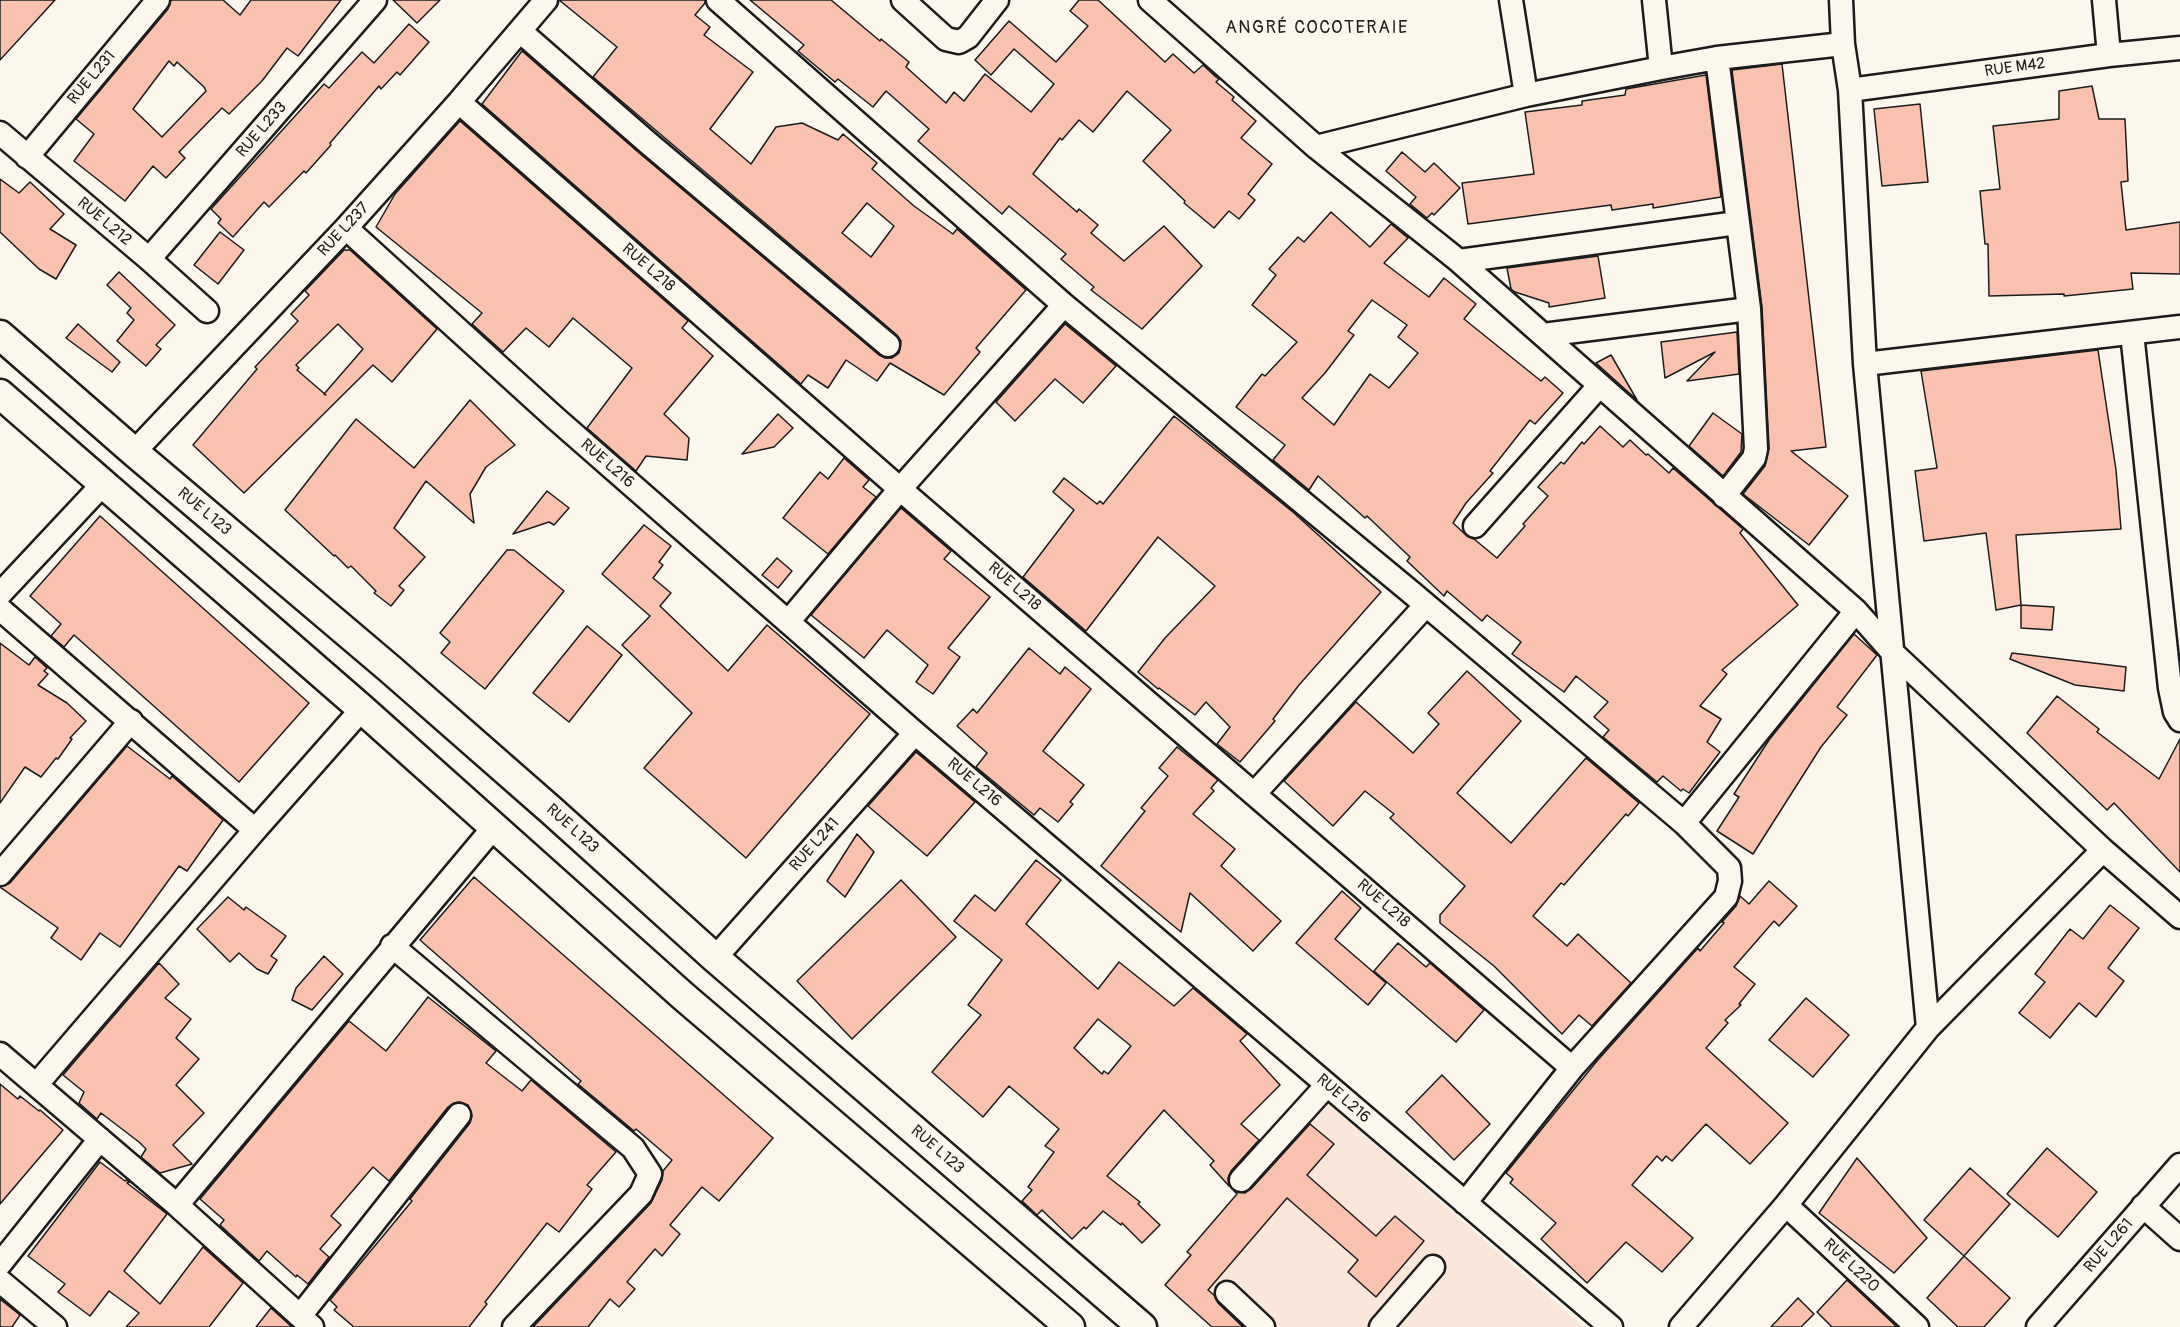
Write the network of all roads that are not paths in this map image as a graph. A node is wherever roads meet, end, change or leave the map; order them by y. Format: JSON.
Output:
{"nodes":[{"id":1,"x":158,"y":0,"type":"edge"},
{"id":2,"x":375,"y":0,"type":"edge"},
{"id":3,"x":546,"y":0,"type":"edge"},
{"id":4,"x":718,"y":0,"type":"edge"},
{"id":5,"x":903,"y":0,"type":"edge"},
{"id":6,"x":997,"y":0,"type":"edge"},
{"id":7,"x":1150,"y":0,"type":"edge"},
{"id":8,"x":1510,"y":0,"type":"edge"},
{"id":9,"x":1654,"y":0,"type":"edge"},
{"id":10,"x":1841,"y":0,"type":"edge"},
{"id":11,"x":2104,"y":0,"type":"edge"},
{"id":12,"x":520,"y":30,"type":"junction"},
{"id":13,"x":1843,"y":44,"type":"junction"},
{"id":14,"x":2180,"y":48,"type":"edge"},
{"id":15,"x":2109,"y":54,"type":"junction"},
{"id":16,"x":1717,"y":58,"type":"junction"},
{"id":17,"x":1661,"y":68,"type":"junction"},
{"id":18,"x":1850,"y":90,"type":"junction"},
{"id":19,"x":1526,"y":95,"type":"junction"},
{"id":20,"x":459,"y":102,"type":"junction"},
{"id":21,"x":0,"y":133,"type":"edge"},
{"id":22,"x":1316,"y":147,"type":"junction"},
{"id":23,"x":27,"y":157,"type":"junction"},
{"id":24,"x":1737,"y":223,"type":"junction"},
{"id":25,"x":346,"y":228,"type":"junction"},
{"id":26,"x":149,"y":259,"type":"junction"},
{"id":27,"x":1459,"y":261,"type":"junction"},
{"id":28,"x":1064,"y":304,"type":"junction"},
{"id":29,"x":1749,"y":309,"type":"junction"},
{"id":30,"x":207,"y":311,"type":"dead end"},
{"id":31,"x":2180,"y":327,"type":"edge"},
{"id":32,"x":2132,"y":333,"type":"junction"},
{"id":33,"x":0,"y":335,"type":"edge"},
{"id":34,"x":1543,"y":335,"type":"junction"},
{"id":35,"x":888,"y":345,"type":"dead end"},
{"id":36,"x":1865,"y":364,"type":"junction"},
{"id":37,"x":1599,"y":386,"type":"junction"},
{"id":38,"x":0,"y":394,"type":"edge"},
{"id":39,"x":134,"y":452,"type":"junction"},
{"id":40,"x":103,"y":484,"type":"junction"},
{"id":41,"x":900,"y":489,"type":"junction"},
{"id":42,"x":1724,"y":496,"type":"junction"},
{"id":43,"x":1475,"y":526,"type":"dead end"},
{"id":44,"x":4,"y":582,"type":"edge"},
{"id":45,"x":1426,"y":605,"type":"junction"},
{"id":46,"x":0,"y":609,"type":"edge"},
{"id":47,"x":1856,"y":611,"type":"junction"},
{"id":48,"x":788,"y":621,"type":"junction"},
{"id":49,"x":1894,"y":654,"type":"junction"},
{"id":50,"x":362,"y":709,"type":"junction"},
{"id":51,"x":2180,"y":720,"type":"edge"},
{"id":52,"x":131,"y":721,"type":"junction"},
{"id":53,"x":915,"y":733,"type":"junction"},
{"id":54,"x":1255,"y":793,"type":"junction"},
{"id":55,"x":1684,"y":823,"type":"junction"},
{"id":56,"x":494,"y":827,"type":"junction"},
{"id":57,"x":255,"y":830,"type":"junction"},
{"id":58,"x":2103,"y":850,"type":"junction"},
{"id":59,"x":0,"y":874,"type":"edge"},
{"id":60,"x":2180,"y":917,"type":"edge"},
{"id":61,"x":392,"y":946,"type":"junction"},
{"id":62,"x":715,"y":958,"type":"junction"},
{"id":63,"x":1928,"y":1028,"type":"junction"},
{"id":64,"x":0,"y":1054,"type":"edge"},
{"id":65,"x":1572,"y":1068,"type":"junction"},
{"id":66,"x":37,"y":1084,"type":"junction"},
{"id":67,"x":1327,"y":1085,"type":"junction"},
{"id":68,"x":459,"y":1115,"type":"dead end"},
{"id":69,"x":100,"y":1139,"type":"junction"},
{"id":70,"x":2180,"y":1165,"type":"edge"},
{"id":71,"x":1242,"y":1180,"type":"dead end"},
{"id":72,"x":1465,"y":1203,"type":"junction"},
{"id":73,"x":177,"y":1205,"type":"junction"},
{"id":74,"x":1786,"y":1205,"type":"junction"},
{"id":75,"x":2143,"y":1206,"type":"junction"},
{"id":76,"x":2180,"y":1239,"type":"edge"},
{"id":77,"x":0,"y":1264,"type":"edge"},
{"id":78,"x":1433,"y":1267,"type":"dead end"},
{"id":79,"x":0,"y":1281,"type":"edge"},
{"id":80,"x":1227,"y":1293,"type":"dead end"},
{"id":81,"x":306,"y":1322,"type":"edge"},
{"id":82,"x":55,"y":1327,"type":"edge"},
{"id":83,"x":514,"y":1327,"type":"edge"},
{"id":84,"x":1070,"y":1327,"type":"edge"},
{"id":85,"x":1142,"y":1327,"type":"edge"},
{"id":86,"x":1263,"y":1327,"type":"edge"},
{"id":87,"x":1381,"y":1327,"type":"edge"},
{"id":88,"x":1611,"y":1327,"type":"edge"},
{"id":89,"x":1681,"y":1327,"type":"edge"},
{"id":90,"x":1917,"y":1327,"type":"edge"},
{"id":91,"x":2038,"y":1327,"type":"edge"}],
"edges":[{"from":1,"to":23,"type":"street","name":"RUE L231"},
{"from":2,"to":26,"type":"street","name":"RUE L233"},
{"from":3,"to":12,"type":"street","name":"RUE L237"},
{"from":4,"to":28,"type":"street"},
{"from":5,"to":6,"type":"street"},
{"from":7,"to":22,"type":"street"},
{"from":8,"to":19,"type":"street"},
{"from":9,"to":17,"type":"street"},
{"from":10,"to":13,"type":"street"},
{"from":11,"to":15,"type":"street"},
{"from":12,"to":20,"type":"street","name":"RUE L237"},
{"from":12,"to":35,"type":"street"},
{"from":13,"to":16,"type":"street"},
{"from":13,"to":18,"type":"street"},
{"from":14,"to":15,"type":"street","name":"RUE M42"},
{"from":15,"to":18,"type":"street","name":"RUE M42"},
{"from":16,"to":17,"type":"street"},
{"from":16,"to":24,"type":"street"},
{"from":17,"to":19,"type":"street"},
{"from":18,"to":36,"type":"street"},
{"from":19,"to":22,"type":"street"},
{"from":20,"to":25,"type":"street","name":"RUE L237"},
{"from":20,"to":41,"type":"street","name":"RUE L218"},
{"from":21,"to":23,"type":"street","name":"RUE L212"},
{"from":22,"to":27,"type":"street"},
{"from":23,"to":26,"type":"street","name":"RUE L212"},
{"from":24,"to":27,"type":"street"},
{"from":24,"to":29,"type":"street"},
{"from":25,"to":39,"type":"street","name":"RUE L237"},
{"from":25,"to":48,"type":"street","name":"RUE L216"},
{"from":26,"to":30,"type":"street","name":"RUE L212"},
{"from":27,"to":34,"type":"street"},
{"from":28,"to":41,"type":"street"},
{"from":28,"to":45,"type":"street"},
{"from":29,"to":34,"type":"street"},
{"from":29,"to":42,"type":"street"},
{"from":31,"to":32,"type":"street"},
{"from":32,"to":36,"type":"street"},
{"from":32,"to":51,"type":"street"},
{"from":33,"to":39,"type":"main road","name":"RUE L123"},
{"from":34,"to":37,"type":"street"},
{"from":36,"to":49,"type":"street"},
{"from":37,"to":42,"type":"street"},
{"from":37,"to":43,"type":"street"},
{"from":38,"to":40,"type":"main road"},
{"from":39,"to":62,"type":"main road","name":"RUE L123"},
{"from":40,"to":44,"type":"street"},
{"from":40,"to":50,"type":"main road"},
{"from":41,"to":48,"type":"street"},
{"from":41,"to":54,"type":"street","name":"RUE L218"},
{"from":42,"to":47,"type":"street"},
{"from":45,"to":54,"type":"street"},
{"from":45,"to":55,"type":"street"},
{"from":46,"to":52,"type":"street"},
{"from":47,"to":49,"type":"street"},
{"from":47,"to":55,"type":"street"},
{"from":48,"to":53,"type":"street","name":"RUE L216"},
{"from":49,"to":58,"type":"street"},
{"from":49,"to":63,"type":"street"},
{"from":50,"to":56,"type":"main road"},
{"from":50,"to":57,"type":"street"},
{"from":52,"to":57,"type":"street"},
{"from":52,"to":59,"type":"street"},
{"from":53,"to":62,"type":"street","name":"RUE L241"},
{"from":53,"to":67,"type":"street","name":"RUE L216"},
{"from":54,"to":65,"type":"street","name":"RUE L218"},
{"from":55,"to":65,"type":"street"},
{"from":56,"to":61,"type":"street"},
{"from":56,"to":84,"type":"main road"},
{"from":57,"to":66,"type":"street"},
{"from":58,"to":60,"type":"street"},
{"from":58,"to":63,"type":"street"},
{"from":61,"to":73,"type":"street"},
{"from":61,"to":83,"type":"street"},
{"from":62,"to":85,"type":"main road","name":"RUE L123"},
{"from":63,"to":74,"type":"street"},
{"from":64,"to":66,"type":"street"},
{"from":65,"to":72,"type":"street"},
{"from":66,"to":69,"type":"street"},
{"from":67,"to":71,"type":"street"},
{"from":67,"to":72,"type":"street","name":"RUE L216"},
{"from":68,"to":81,"type":"street"},
{"from":69,"to":73,"type":"street"},
{"from":69,"to":77,"type":"street"},
{"from":70,"to":75,"type":"street","name":"RUE L261"},
{"from":72,"to":88,"type":"street","name":"RUE L216"},
{"from":73,"to":81,"type":"street"},
{"from":74,"to":89,"type":"street"},
{"from":74,"to":90,"type":"street","name":"RUE L220"},
{"from":75,"to":76,"type":"street"},
{"from":75,"to":91,"type":"street","name":"RUE L261"},
{"from":78,"to":87,"type":"street"},
{"from":79,"to":82,"type":"street"},
{"from":80,"to":86,"type":"street"}]}
